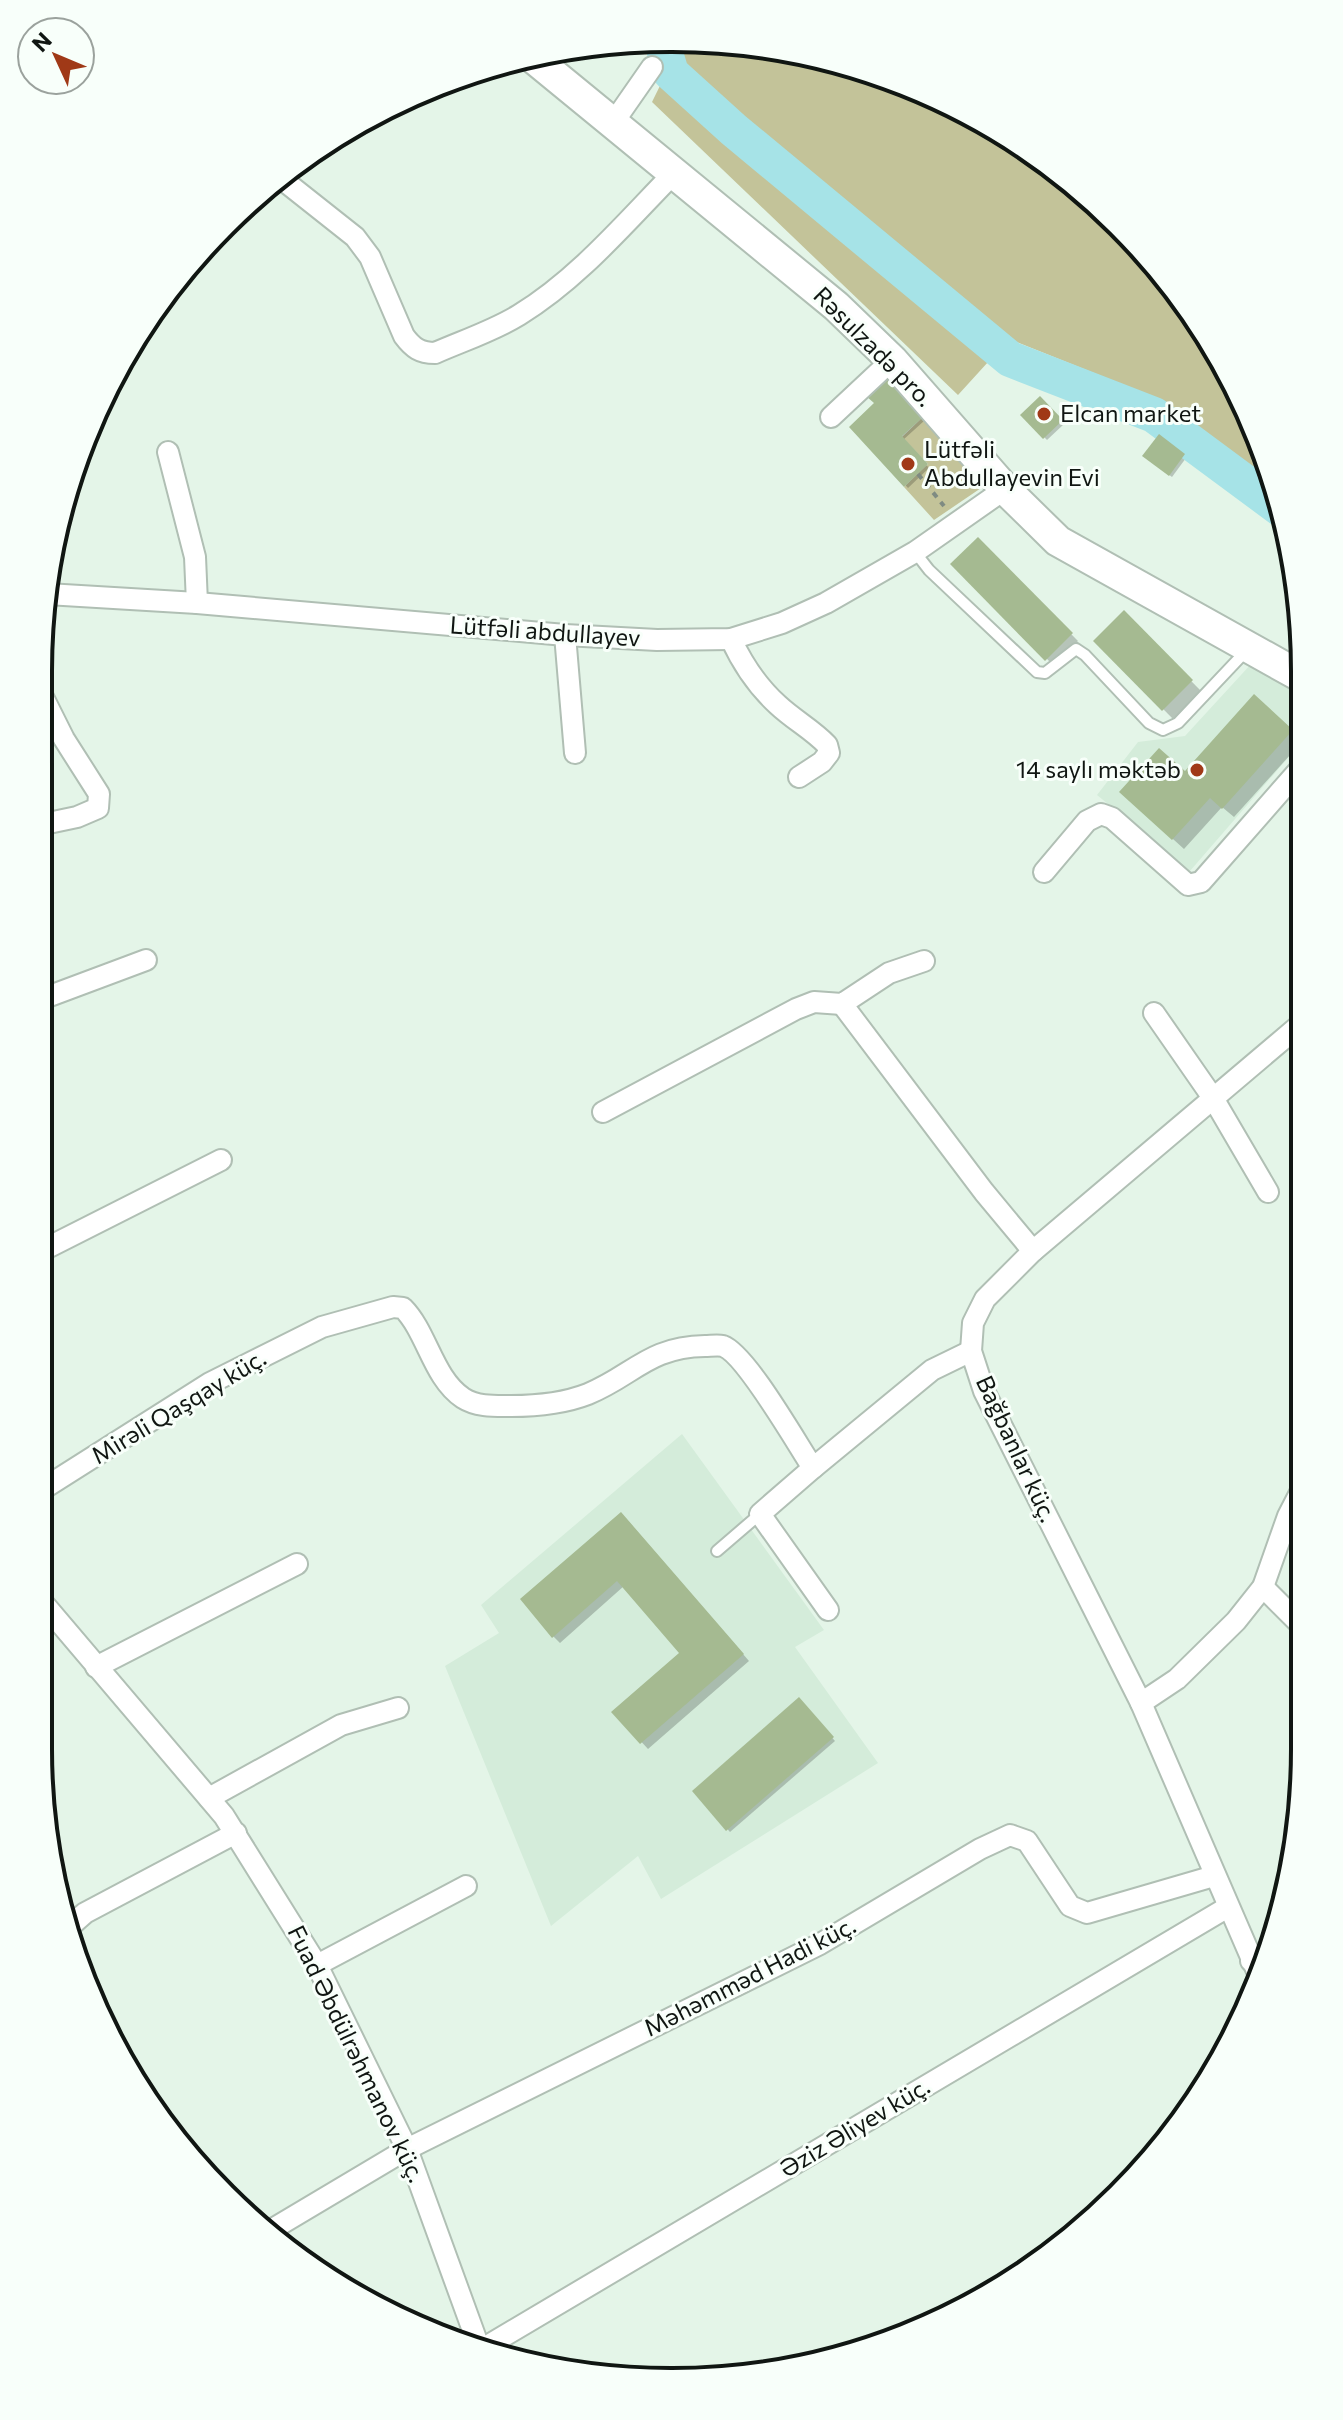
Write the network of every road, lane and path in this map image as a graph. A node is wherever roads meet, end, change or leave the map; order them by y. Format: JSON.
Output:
{"nodes":[{"id":1,"x":543,"y":66,"type":"edge"},
{"id":2,"x":652,"y":67,"type":"dead end"},
{"id":3,"x":613,"y":123,"type":"junction"},
{"id":4,"x":673,"y":174,"type":"junction"},
{"id":5,"x":289,"y":184,"type":"edge"},
{"id":6,"x":892,"y":360,"type":"junction"},
{"id":7,"x":831,"y":417,"type":"dead end"},
{"id":8,"x":168,"y":452,"type":"dead end"},
{"id":9,"x":918,"y":474,"type":"dead end"},
{"id":10,"x":1005,"y":489,"type":"junction"},
{"id":11,"x":958,"y":524,"type":"junction"},
{"id":12,"x":915,"y":552,"type":"junction"},
{"id":13,"x":57,"y":595,"type":"edge"},
{"id":14,"x":197,"y":603,"type":"junction"},
{"id":15,"x":565,"y":635,"type":"junction"},
{"id":16,"x":731,"y":639,"type":"junction"},
{"id":17,"x":1251,"y":647,"type":"junction"},
{"id":18,"x":1291,"y":671,"type":"edge"},
{"id":19,"x":52,"y":715,"type":"edge"},
{"id":20,"x":575,"y":753,"type":"dead end"},
{"id":21,"x":799,"y":777,"type":"dead end"},
{"id":22,"x":1291,"y":779,"type":"edge"},
{"id":23,"x":52,"y":822,"type":"edge"},
{"id":24,"x":1044,"y":872,"type":"dead end"},
{"id":25,"x":146,"y":960,"type":"dead end"},
{"id":26,"x":924,"y":961,"type":"dead end"},
{"id":27,"x":52,"y":995,"type":"edge"},
{"id":28,"x":842,"y":1004,"type":"junction"},
{"id":29,"x":1154,"y":1013,"type":"dead end"},
{"id":30,"x":1291,"y":1032,"type":"edge"},
{"id":31,"x":1213,"y":1098,"type":"junction"},
{"id":32,"x":603,"y":1112,"type":"dead end"},
{"id":33,"x":221,"y":1160,"type":"dead end"},
{"id":34,"x":1268,"y":1192,"type":"dead end"},
{"id":35,"x":52,"y":1245,"type":"edge"},
{"id":36,"x":1033,"y":1251,"type":"junction"},
{"id":37,"x":971,"y":1351,"type":"junction"},
{"id":38,"x":813,"y":1468,"type":"junction"},
{"id":39,"x":52,"y":1483,"type":"edge"},
{"id":40,"x":1291,"y":1510,"type":"edge"},
{"id":41,"x":760,"y":1514,"type":"junction"},
{"id":42,"x":717,"y":1551,"type":"dead end"},
{"id":43,"x":297,"y":1564,"type":"dead end"},
{"id":44,"x":1263,"y":1587,"type":"junction"},
{"id":45,"x":828,"y":1610,"type":"dead end"},
{"id":46,"x":52,"y":1614,"type":"edge"},
{"id":47,"x":1291,"y":1615,"type":"edge"},
{"id":48,"x":96,"y":1667,"type":"junction"},
{"id":49,"x":1141,"y":1703,"type":"junction"},
{"id":50,"x":398,"y":1708,"type":"dead end"},
{"id":51,"x":209,"y":1798,"type":"junction"},
{"id":52,"x":236,"y":1833,"type":"junction"},
{"id":53,"x":1214,"y":1876,"type":"junction"},
{"id":54,"x":466,"y":1886,"type":"dead end"},
{"id":55,"x":1228,"y":1907,"type":"junction"},
{"id":56,"x":77,"y":1920,"type":"edge"},
{"id":57,"x":1252,"y":1963,"type":"edge"},
{"id":58,"x":317,"y":1965,"type":"junction"},
{"id":59,"x":407,"y":2149,"type":"junction"},
{"id":60,"x":277,"y":2226,"type":"edge"},
{"id":61,"x":476,"y":2336,"type":"edge"},
{"id":62,"x":492,"y":2341,"type":"edge"}],
"edges":[{"from":1,"to":3,"type":"street","name":"Rəsulzadə pro."},
{"from":2,"to":3,"type":"street"},
{"from":3,"to":4,"type":"street","name":"Rəsulzadə pro."},
{"from":4,"to":5,"type":"street"},
{"from":4,"to":6,"type":"street","name":"Rəsulzadə pro."},
{"from":6,"to":7,"type":"street"},
{"from":6,"to":10,"type":"street","name":"Rəsulzadə pro."},
{"from":8,"to":14,"type":"street"},
{"from":9,"to":11,"type":"path"},
{"from":10,"to":11,"type":"street","name":"Lütfəli abdullayev"},
{"from":10,"to":17,"type":"street","name":"Rəsulzadə pro."},
{"from":11,"to":12,"type":"street","name":"Lütfəli abdullayev"},
{"from":12,"to":16,"type":"street","name":"Lütfəli abdullayev"},
{"from":12,"to":17,"type":"lane"},
{"from":13,"to":14,"type":"street","name":"Lütfəli abdullayev"},
{"from":14,"to":15,"type":"street","name":"Lütfəli abdullayev"},
{"from":15,"to":16,"type":"street","name":"Lütfəli abdullayev"},
{"from":15,"to":20,"type":"street"},
{"from":16,"to":21,"type":"street"},
{"from":17,"to":18,"type":"street","name":"Rəsulzadə pro."},
{"from":19,"to":23,"type":"street"},
{"from":22,"to":24,"type":"street"},
{"from":25,"to":27,"type":"street"},
{"from":26,"to":28,"type":"street"},
{"from":28,"to":32,"type":"street"},
{"from":28,"to":36,"type":"street"},
{"from":29,"to":31,"type":"street"},
{"from":30,"to":31,"type":"street","name":"Bağbanlar küç."},
{"from":31,"to":34,"type":"street"},
{"from":31,"to":36,"type":"street","name":"Bağbanlar küç."},
{"from":33,"to":35,"type":"street"},
{"from":36,"to":37,"type":"street","name":"Bağbanlar küç."},
{"from":37,"to":38,"type":"street"},
{"from":37,"to":49,"type":"street","name":"Bağbanlar küç."},
{"from":38,"to":39,"type":"street","name":"Mirəli Qaşqay küç."},
{"from":38,"to":41,"type":"street"},
{"from":40,"to":44,"type":"street"},
{"from":41,"to":42,"type":"lane"},
{"from":41,"to":45,"type":"street"},
{"from":43,"to":48,"type":"street"},
{"from":44,"to":47,"type":"street"},
{"from":44,"to":49,"type":"street"},
{"from":46,"to":48,"type":"street","name":"Fuad Əbdülrəhmanov küç."},
{"from":48,"to":51,"type":"street","name":"Fuad Əbdülrəhmanov küç."},
{"from":49,"to":53,"type":"street","name":"Bağbanlar küç."},
{"from":50,"to":51,"type":"street"},
{"from":51,"to":52,"type":"street","name":"Fuad Əbdülrəhmanov küç."},
{"from":52,"to":56,"type":"street"},
{"from":52,"to":58,"type":"street","name":"Fuad Əbdülrəhmanov küç."},
{"from":53,"to":55,"type":"street","name":"Bağbanlar küç."},
{"from":53,"to":59,"type":"street","name":"Məhəmməd Hadi küç."},
{"from":54,"to":58,"type":"street"},
{"from":55,"to":57,"type":"street","name":"Bağbanlar küç."},
{"from":55,"to":62,"type":"street","name":"Əziz Əliyev küç."},
{"from":58,"to":59,"type":"street","name":"Fuad Əbdülrəhmanov küç."},
{"from":59,"to":60,"type":"street","name":"Məhəmməd Hadi küç."},
{"from":59,"to":61,"type":"street","name":"Fuad Əbdülrəhmanov küç."}]}
